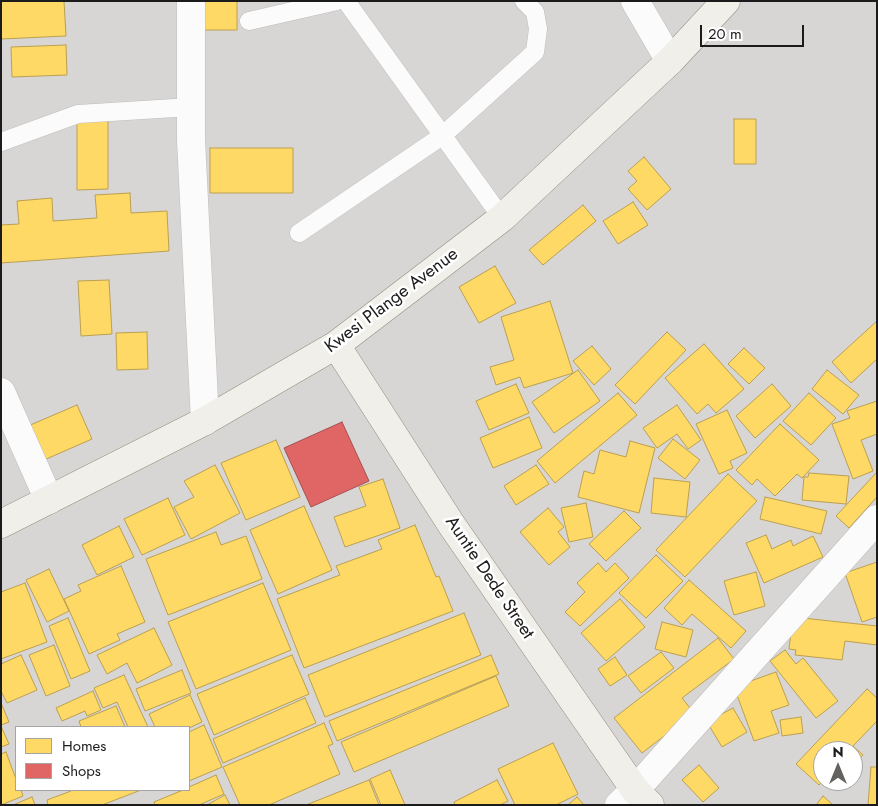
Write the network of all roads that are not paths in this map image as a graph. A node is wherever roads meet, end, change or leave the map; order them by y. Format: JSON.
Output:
{"nodes":[{"id":1,"x":191,"y":1,"type":"edge"},
{"id":2,"x":338,"y":1,"type":"edge"},
{"id":3,"x":346,"y":1,"type":"edge"},
{"id":4,"x":524,"y":1,"type":"edge"},
{"id":5,"x":635,"y":1,"type":"edge"},
{"id":6,"x":726,"y":1,"type":"edge"},
{"id":7,"x":249,"y":21,"type":"dead end"},
{"id":8,"x":670,"y":61,"type":"junction"},
{"id":9,"x":191,"y":107,"type":"junction"},
{"id":10,"x":442,"y":136,"type":"junction"},
{"id":11,"x":1,"y":142,"type":"edge"},
{"id":12,"x":502,"y":218,"type":"junction"},
{"id":13,"x":299,"y":234,"type":"dead end"},
{"id":14,"x":336,"y":345,"type":"junction"},
{"id":15,"x":1,"y":392,"type":"edge"},
{"id":16,"x":205,"y":421,"type":"junction"},
{"id":17,"x":49,"y":500,"type":"junction"},
{"id":18,"x":877,"y":518,"type":"edge"},
{"id":19,"x":1,"y":524,"type":"edge"},
{"id":20,"x":635,"y":800,"type":"edge"}],
"edges":[{"from":1,"to":9,"type":"street"},
{"from":2,"to":7,"type":"lane"},
{"from":3,"to":10,"type":"lane"},
{"from":4,"to":10,"type":"lane"},
{"from":5,"to":8,"type":"street"},
{"from":6,"to":8,"type":"street","name":"Kwesi Plange Avenue"},
{"from":8,"to":12,"type":"street","name":"Kwesi Plange Avenue"},
{"from":9,"to":11,"type":"lane"},
{"from":9,"to":16,"type":"street"},
{"from":10,"to":12,"type":"lane"},
{"from":10,"to":13,"type":"lane"},
{"from":12,"to":14,"type":"street","name":"Kwesi Plange Avenue"},
{"from":14,"to":16,"type":"street","name":"Kwesi Plange Avenue"},
{"from":14,"to":20,"type":"street","name":"Auntie Dede Street"},
{"from":15,"to":17,"type":"street"},
{"from":16,"to":17,"type":"street","name":"Kwesi Plange Avenue"},
{"from":17,"to":19,"type":"street","name":"Kwesi Plange Avenue"},
{"from":18,"to":20,"type":"street"}]}
